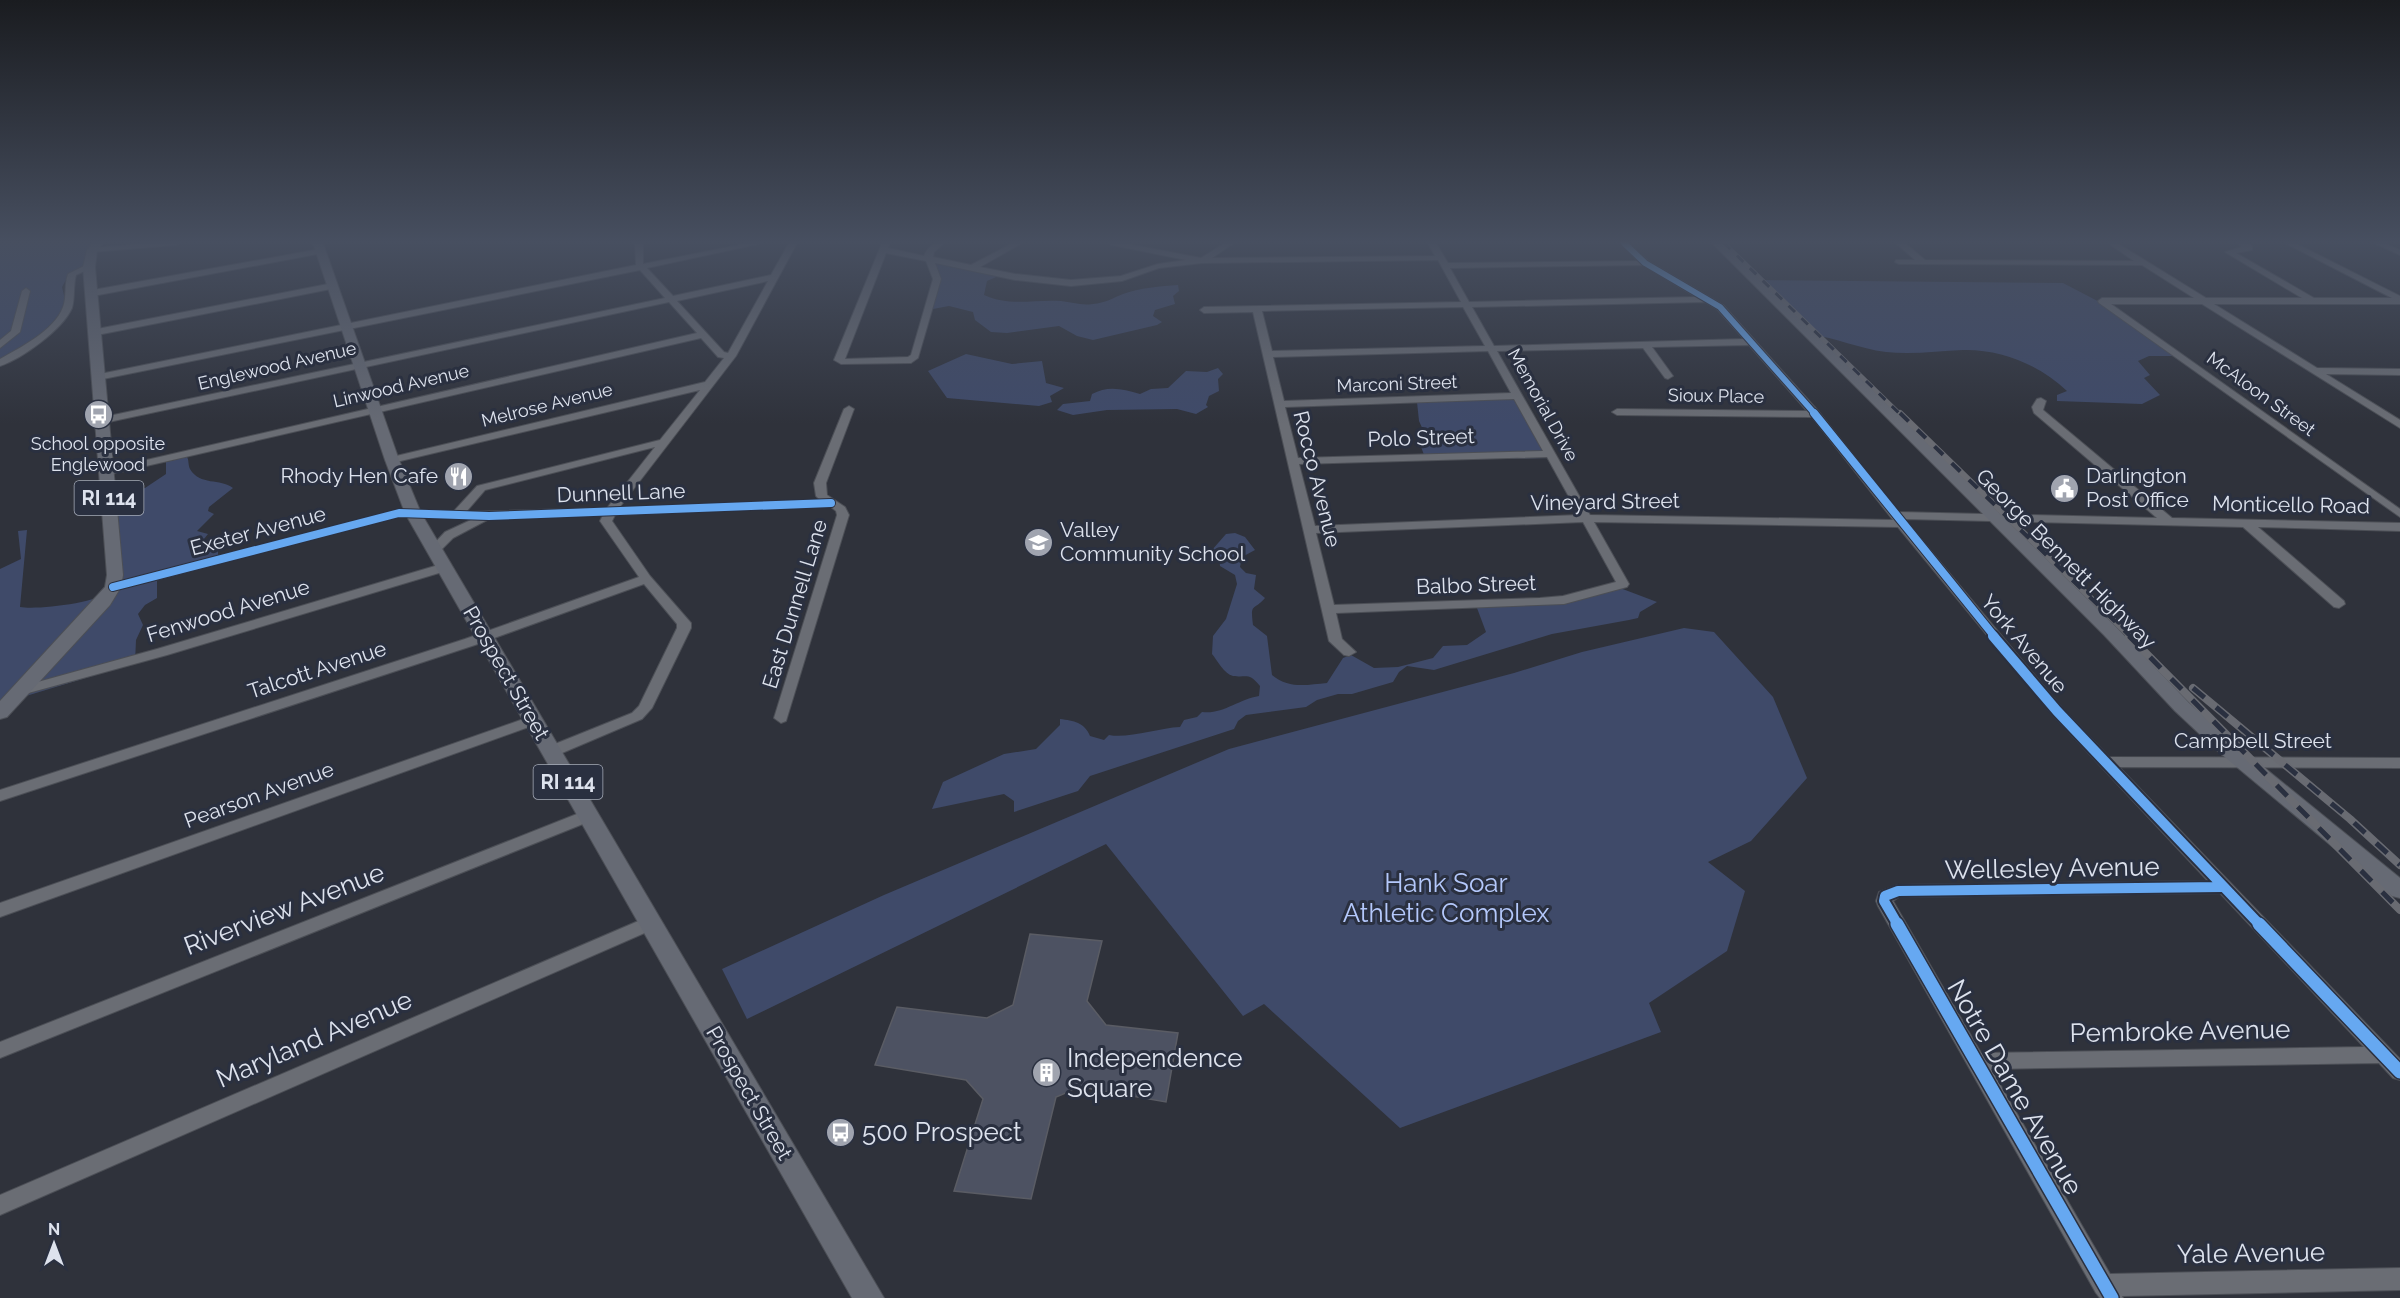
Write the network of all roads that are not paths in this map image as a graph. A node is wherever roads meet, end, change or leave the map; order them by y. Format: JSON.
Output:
{"nodes":[{"id":1,"x":23,"y":304,"type":"edge"},
{"id":2,"x":67,"y":304,"type":"edge"},
{"id":3,"x":94,"y":304,"type":"edge"},
{"id":4,"x":243,"y":304,"type":"edge"},
{"id":5,"x":339,"y":304,"type":"edge"},
{"id":6,"x":453,"y":304,"type":"edge"},
{"id":7,"x":644,"y":304,"type":"edge"},
{"id":8,"x":675,"y":304,"type":"edge"},
{"id":9,"x":760,"y":304,"type":"edge"},
{"id":10,"x":862,"y":304,"type":"edge"},
{"id":11,"x":930,"y":304,"type":"edge"},
{"id":12,"x":1467,"y":304,"type":"junction"},
{"id":13,"x":1488,"y":304,"type":"edge"},
{"id":14,"x":1715,"y":304,"type":"edge"},
{"id":15,"x":1778,"y":304,"type":"edge"},
{"id":16,"x":2106,"y":304,"type":"edge"},
{"id":17,"x":2210,"y":304,"type":"edge"},
{"id":18,"x":1257,"y":309,"type":"junction"},
{"id":19,"x":1204,"y":310,"type":"dead end"},
{"id":20,"x":346,"y":325,"type":"junction"},
{"id":21,"x":97,"y":332,"type":"junction"},
{"id":22,"x":702,"y":335,"type":"junction"},
{"id":23,"x":1752,"y":342,"type":"junction"},
{"id":24,"x":1645,"y":344,"type":"junction"},
{"id":25,"x":0,"y":345,"type":"edge"},
{"id":26,"x":1491,"y":347,"type":"junction"},
{"id":27,"x":1268,"y":354,"type":"junction"},
{"id":28,"x":731,"y":356,"type":"junction"},
{"id":29,"x":0,"y":363,"type":"edge"},
{"id":30,"x":361,"y":364,"type":"junction"},
{"id":31,"x":2314,"y":371,"type":"junction"},
{"id":32,"x":2400,"y":372,"type":"edge"},
{"id":33,"x":1668,"y":376,"type":"dead end"},
{"id":34,"x":98,"y":377,"type":"junction"},
{"id":35,"x":711,"y":384,"type":"junction"},
{"id":36,"x":1518,"y":396,"type":"junction"},
{"id":37,"x":2041,"y":401,"type":"dead end"},
{"id":38,"x":1278,"y":404,"type":"junction"},
{"id":39,"x":375,"y":409,"type":"junction"},
{"id":40,"x":849,"y":409,"type":"dead end"},
{"id":41,"x":1617,"y":412,"type":"dead end"},
{"id":42,"x":1815,"y":414,"type":"junction"},
{"id":43,"x":104,"y":420,"type":"junction"},
{"id":44,"x":2400,"y":426,"type":"edge"},
{"id":45,"x":664,"y":443,"type":"junction"},
{"id":46,"x":1551,"y":454,"type":"junction"},
{"id":47,"x":392,"y":460,"type":"junction"},
{"id":48,"x":1292,"y":461,"type":"junction"},
{"id":49,"x":107,"y":472,"type":"junction"},
{"id":50,"x":831,"y":503,"type":"junction"},
{"id":51,"x":610,"y":512,"type":"junction"},
{"id":52,"x":413,"y":513,"type":"junction"},
{"id":53,"x":2400,"y":514,"type":"edge"},
{"id":54,"x":457,"y":515,"type":"junction"},
{"id":55,"x":489,"y":516,"type":"junction"},
{"id":56,"x":1993,"y":518,"type":"junction"},
{"id":57,"x":1897,"y":519,"type":"junction"},
{"id":58,"x":1587,"y":520,"type":"junction"},
{"id":59,"x":2168,"y":521,"type":"junction"},
{"id":60,"x":2246,"y":523,"type":"junction"},
{"id":61,"x":2397,"y":529,"type":"edge"},
{"id":62,"x":1310,"y":530,"type":"junction"},
{"id":63,"x":434,"y":550,"type":"junction"},
{"id":64,"x":445,"y":567,"type":"junction"},
{"id":65,"x":646,"y":579,"type":"junction"},
{"id":66,"x":1623,"y":584,"type":"joint"},
{"id":67,"x":113,"y":588,"type":"junction"},
{"id":68,"x":2339,"y":604,"type":"dead end"},
{"id":69,"x":1329,"y":609,"type":"junction"},
{"id":70,"x":485,"y":636,"type":"junction"},
{"id":71,"x":1349,"y":652,"type":"dead end"},
{"id":72,"x":21,"y":691,"type":"junction"},
{"id":73,"x":0,"y":713,"type":"edge"},
{"id":74,"x":781,"y":718,"type":"dead end"},
{"id":75,"x":532,"y":721,"type":"junction"},
{"id":76,"x":550,"y":752,"type":"junction"},
{"id":77,"x":2244,"y":761,"type":"junction"},
{"id":78,"x":2105,"y":762,"type":"junction"},
{"id":79,"x":2400,"y":763,"type":"edge"},
{"id":80,"x":0,"y":796,"type":"edge"},
{"id":81,"x":587,"y":816,"type":"junction"},
{"id":82,"x":2221,"y":887,"type":"junction"},
{"id":83,"x":2400,"y":890,"type":"edge"},
{"id":84,"x":1885,"y":896,"type":"joint"},
{"id":85,"x":0,"y":910,"type":"edge"},
{"id":86,"x":650,"y":923,"type":"junction"},
{"id":87,"x":0,"y":1050,"type":"edge"},
{"id":88,"x":2384,"y":1055,"type":"junction"},
{"id":89,"x":1978,"y":1061,"type":"junction"},
{"id":90,"x":2400,"y":1072,"type":"edge"},
{"id":91,"x":0,"y":1205,"type":"edge"},
{"id":92,"x":2400,"y":1279,"type":"edge"},
{"id":93,"x":2108,"y":1291,"type":"edge"},
{"id":94,"x":869,"y":1298,"type":"edge"}],
"edges":[{"from":1,"to":25,"type":"street"},
{"from":2,"to":29,"type":"street"},
{"from":3,"to":21,"type":"main road","number":"RI 114"},
{"from":4,"to":21,"type":"street"},
{"from":5,"to":20,"type":"main road","name":"Prospect Street","number":"RI 114"},
{"from":6,"to":20,"type":"street"},
{"from":7,"to":30,"type":"street","name":"Englewood Avenue"},
{"from":8,"to":22,"type":"street"},
{"from":9,"to":28,"type":"street"},
{"from":10,"to":11,"type":"street"},
{"from":12,"to":13,"type":"street"},
{"from":12,"to":18,"type":"street"},
{"from":12,"to":26,"type":"street","name":"Memorial Drive"},
{"from":14,"to":23,"type":"street","name":"York Avenue"},
{"from":15,"to":56,"type":"main road","name":"George Bennett Highway"},
{"from":16,"to":53,"type":"street","name":"McAloon Street"},
{"from":17,"to":31,"type":"street"},
{"from":18,"to":19,"type":"street"},
{"from":18,"to":27,"type":"street","name":"Rocco Avenue"},
{"from":20,"to":30,"type":"main road","name":"Prospect Street","number":"RI 114"},
{"from":20,"to":34,"type":"street"},
{"from":21,"to":34,"type":"main road","number":"RI 114"},
{"from":22,"to":28,"type":"street"},
{"from":22,"to":39,"type":"street","name":"Linwood Avenue"},
{"from":23,"to":24,"type":"street"},
{"from":23,"to":42,"type":"street","name":"York Avenue"},
{"from":24,"to":26,"type":"street"},
{"from":24,"to":33,"type":"street"},
{"from":26,"to":27,"type":"street"},
{"from":26,"to":36,"type":"street","name":"Memorial Drive"},
{"from":27,"to":38,"type":"street","name":"Rocco Avenue"},
{"from":28,"to":35,"type":"street"},
{"from":30,"to":39,"type":"main road","name":"Prospect Street","number":"RI 114"},
{"from":30,"to":43,"type":"street","name":"Englewood Avenue"},
{"from":31,"to":32,"type":"street"},
{"from":31,"to":44,"type":"street"},
{"from":34,"to":43,"type":"main road","number":"RI 114"},
{"from":35,"to":45,"type":"street"},
{"from":35,"to":47,"type":"street","name":"Melrose Avenue"},
{"from":36,"to":38,"type":"street","name":"Marconi Street"},
{"from":36,"to":46,"type":"street","name":"Memorial Drive"},
{"from":37,"to":59,"type":"street"},
{"from":38,"to":48,"type":"street","name":"Rocco Avenue"},
{"from":39,"to":47,"type":"main road","name":"Prospect Street","number":"RI 114"},
{"from":39,"to":49,"type":"street","name":"Linwood Avenue"},
{"from":40,"to":50,"type":"street","name":"East Dunnell Lane"},
{"from":41,"to":42,"type":"street","name":"Sioux Place"},
{"from":42,"to":57,"type":"street","name":"York Avenue"},
{"from":43,"to":49,"type":"main road","number":"RI 114"},
{"from":45,"to":51,"type":"street"},
{"from":45,"to":54,"type":"street"},
{"from":46,"to":48,"type":"street","name":"Polo Street"},
{"from":46,"to":58,"type":"street","name":"Memorial Drive"},
{"from":47,"to":52,"type":"main road","name":"Prospect Street","number":"RI 114"},
{"from":48,"to":62,"type":"street","name":"Rocco Avenue"},
{"from":49,"to":67,"type":"main road","number":"RI 114"},
{"from":50,"to":51,"type":"street","name":"Dunnell Lane"},
{"from":50,"to":74,"type":"street","name":"East Dunnell Lane"},
{"from":51,"to":55,"type":"street","name":"Dunnell Lane"},
{"from":51,"to":65,"type":"street"},
{"from":52,"to":54,"type":"street","name":"Dunnell Lane"},
{"from":52,"to":63,"type":"main road","name":"Prospect Street","number":"RI 114"},
{"from":52,"to":67,"type":"street","name":"Exeter Avenue"},
{"from":54,"to":55,"type":"street","name":"Dunnell Lane"},
{"from":55,"to":63,"type":"street"},
{"from":56,"to":57,"type":"street","name":"Monticello Road"},
{"from":56,"to":59,"type":"street","name":"Monticello Road"},
{"from":56,"to":77,"type":"main road","name":"George Bennett Highway"},
{"from":57,"to":58,"type":"street","name":"Vineyard Street"},
{"from":57,"to":78,"type":"street","name":"York Avenue"},
{"from":58,"to":62,"type":"street","name":"Vineyard Street"},
{"from":58,"to":66,"type":"street","name":"Memorial Drive"},
{"from":59,"to":60,"type":"street","name":"Monticello Road"},
{"from":60,"to":61,"type":"street","name":"Monticello Road"},
{"from":60,"to":68,"type":"street"},
{"from":62,"to":69,"type":"street","name":"Rocco Avenue"},
{"from":63,"to":64,"type":"main road","name":"Prospect Street","number":"RI 114"},
{"from":64,"to":70,"type":"main road","name":"Prospect Street","number":"RI 114"},
{"from":64,"to":72,"type":"street","name":"Fenwood Avenue"},
{"from":65,"to":70,"type":"street","name":"Talcott Avenue"},
{"from":65,"to":76,"type":"street"},
{"from":66,"to":69,"type":"street","name":"Balbo Street"},
{"from":67,"to":72,"type":"main road"},
{"from":69,"to":71,"type":"street","name":"Rocco Avenue"},
{"from":70,"to":75,"type":"main road","name":"Prospect Street","number":"RI 114"},
{"from":70,"to":80,"type":"street","name":"Talcott Avenue"},
{"from":72,"to":73,"type":"main road"},
{"from":75,"to":76,"type":"main road","name":"Prospect Street","number":"RI 114"},
{"from":75,"to":85,"type":"street","name":"Pearson Avenue"},
{"from":76,"to":81,"type":"main road","name":"Prospect Street","number":"RI 114"},
{"from":77,"to":78,"type":"street","name":"Campbell Street"},
{"from":77,"to":79,"type":"street","name":"Campbell Street"},
{"from":77,"to":83,"type":"main road","name":"George Bennett Highway"},
{"from":78,"to":82,"type":"street","name":"York Avenue"},
{"from":81,"to":86,"type":"main road","name":"Prospect Street","number":"RI 114"},
{"from":81,"to":87,"type":"street","name":"Riverview Avenue"},
{"from":82,"to":84,"type":"street","name":"Wellesley Avenue"},
{"from":82,"to":88,"type":"street","name":"York Avenue"},
{"from":84,"to":89,"type":"street","name":"Notre Dame Avenue"},
{"from":86,"to":91,"type":"street","name":"Maryland Avenue"},
{"from":86,"to":94,"type":"main road","name":"Prospect Street","number":"RI 114"},
{"from":88,"to":89,"type":"street","name":"Pembroke Avenue"},
{"from":88,"to":90,"type":"street","name":"York Avenue"},
{"from":89,"to":93,"type":"street","name":"Notre Dame Avenue"},
{"from":92,"to":93,"type":"street","name":"Yale Avenue"}]}
